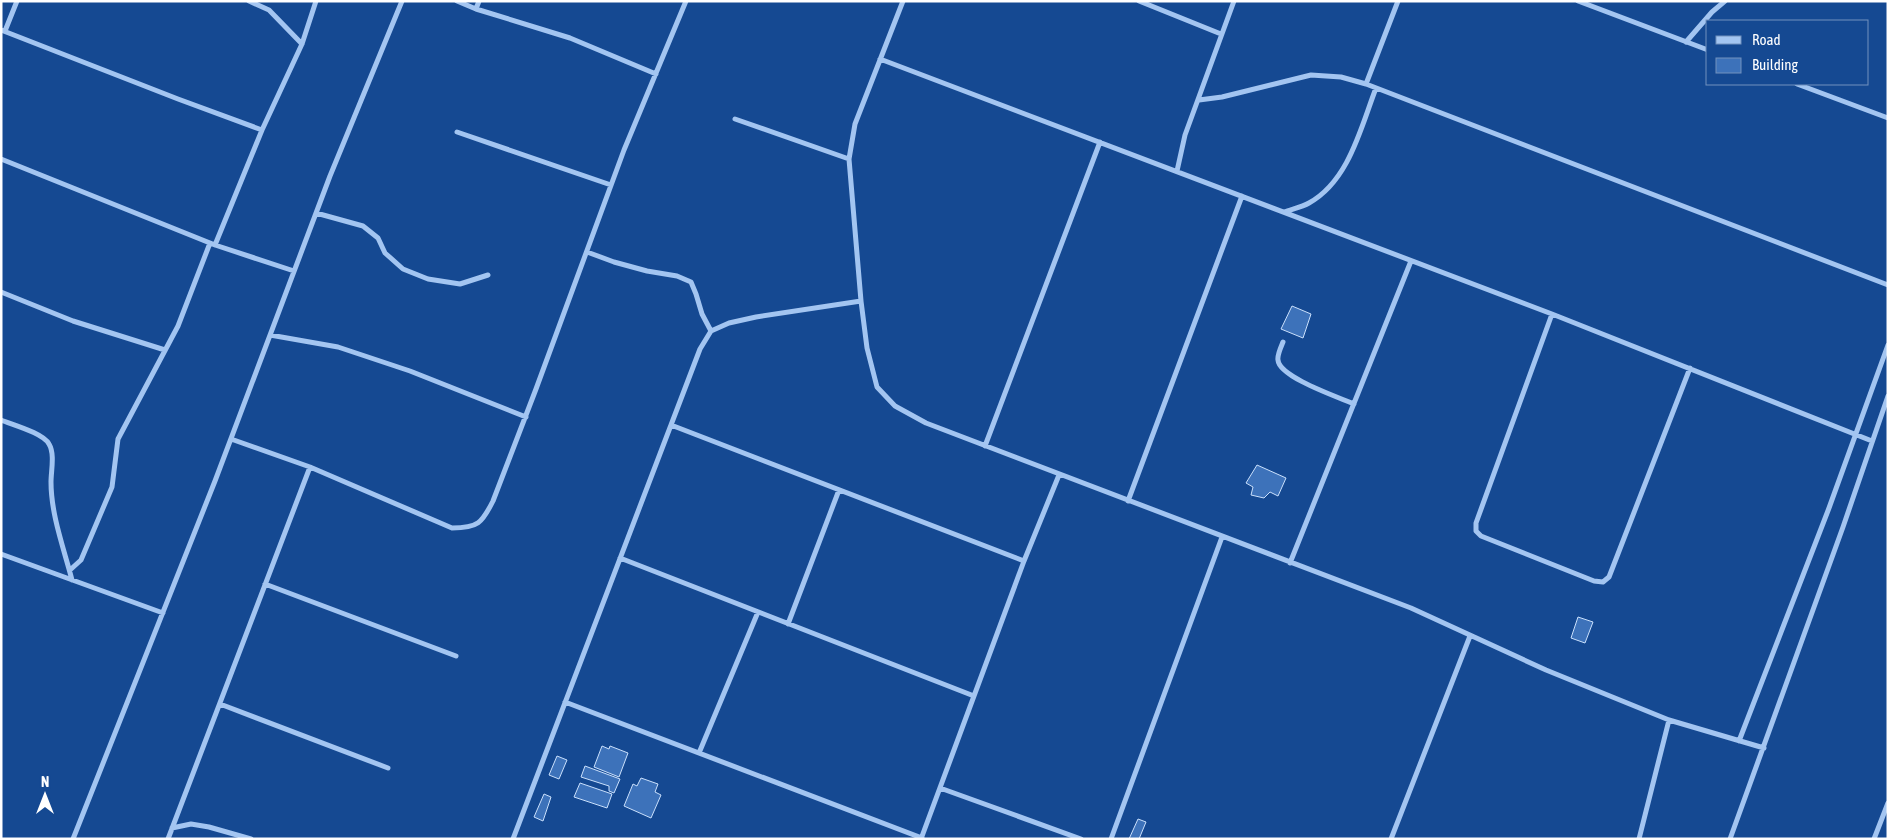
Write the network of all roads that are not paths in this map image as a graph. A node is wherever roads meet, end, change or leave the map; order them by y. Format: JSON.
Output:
{"nodes":[{"id":1,"x":17,"y":1,"type":"edge"},
{"id":2,"x":249,"y":1,"type":"edge"},
{"id":3,"x":316,"y":1,"type":"edge"},
{"id":4,"x":402,"y":1,"type":"edge"},
{"id":5,"x":457,"y":1,"type":"edge"},
{"id":6,"x":479,"y":1,"type":"edge"},
{"id":7,"x":686,"y":1,"type":"edge"},
{"id":8,"x":903,"y":1,"type":"edge"},
{"id":9,"x":1139,"y":1,"type":"edge"},
{"id":10,"x":1234,"y":1,"type":"edge"},
{"id":11,"x":1398,"y":1,"type":"edge"},
{"id":12,"x":1578,"y":1,"type":"edge"},
{"id":13,"x":1725,"y":1,"type":"edge"},
{"id":14,"x":476,"y":9,"type":"junction"},
{"id":15,"x":3,"y":31,"type":"edge"},
{"id":16,"x":1222,"y":34,"type":"junction"},
{"id":17,"x":1686,"y":42,"type":"junction"},
{"id":18,"x":302,"y":44,"type":"junction"},
{"id":19,"x":1706,"y":49,"type":"edge"},
{"id":20,"x":880,"y":59,"type":"junction"},
{"id":21,"x":656,"y":74,"type":"junction"},
{"id":22,"x":1366,"y":84,"type":"junction"},
{"id":23,"x":1800,"y":85,"type":"edge"},
{"id":24,"x":1376,"y":88,"type":"junction"},
{"id":25,"x":1199,"y":100,"type":"junction"},
{"id":26,"x":1888,"y":118,"type":"edge"},
{"id":27,"x":735,"y":120,"type":"dead end"},
{"id":28,"x":262,"y":130,"type":"junction"},
{"id":29,"x":457,"y":132,"type":"dead end"},
{"id":30,"x":1100,"y":142,"type":"junction"},
{"id":31,"x":1,"y":159,"type":"edge"},
{"id":32,"x":850,"y":159,"type":"junction"},
{"id":33,"x":1178,"y":172,"type":"junction"},
{"id":34,"x":611,"y":185,"type":"junction"},
{"id":35,"x":1242,"y":196,"type":"junction"},
{"id":36,"x":1283,"y":212,"type":"junction"},
{"id":37,"x":316,"y":213,"type":"junction"},
{"id":38,"x":212,"y":244,"type":"junction"},
{"id":39,"x":586,"y":252,"type":"junction"},
{"id":40,"x":1411,"y":260,"type":"junction"},
{"id":41,"x":294,"y":272,"type":"junction"},
{"id":42,"x":488,"y":275,"type":"dead end"},
{"id":43,"x":1888,"y":285,"type":"edge"},
{"id":44,"x":1,"y":292,"type":"edge"},
{"id":45,"x":861,"y":301,"type":"junction"},
{"id":46,"x":1552,"y":314,"type":"junction"},
{"id":47,"x":711,"y":331,"type":"junction"},
{"id":48,"x":270,"y":335,"type":"junction"},
{"id":49,"x":1283,"y":342,"type":"dead end"},
{"id":50,"x":1888,"y":346,"type":"edge"},
{"id":51,"x":165,"y":350,"type":"junction"},
{"id":52,"x":1690,"y":368,"type":"junction"},
{"id":53,"x":1888,"y":396,"type":"edge"},
{"id":54,"x":1354,"y":404,"type":"junction"},
{"id":55,"x":526,"y":417,"type":"junction"},
{"id":56,"x":1,"y":420,"type":"edge"},
{"id":57,"x":671,"y":425,"type":"junction"},
{"id":58,"x":1855,"y":433,"type":"junction"},
{"id":59,"x":231,"y":439,"type":"junction"},
{"id":60,"x":1872,"y":440,"type":"junction"},
{"id":61,"x":985,"y":446,"type":"junction"},
{"id":62,"x":310,"y":467,"type":"junction"},
{"id":63,"x":1059,"y":475,"type":"junction"},
{"id":64,"x":840,"y":490,"type":"junction"},
{"id":65,"x":1128,"y":501,"type":"junction"},
{"id":66,"x":1222,"y":537,"type":"junction"},
{"id":67,"x":1,"y":554,"type":"edge"},
{"id":68,"x":620,"y":558,"type":"junction"},
{"id":69,"x":1024,"y":561,"type":"junction"},
{"id":70,"x":1290,"y":563,"type":"junction"},
{"id":71,"x":70,"y":570,"type":"junction"},
{"id":72,"x":72,"y":580,"type":"junction"},
{"id":73,"x":265,"y":584,"type":"junction"},
{"id":74,"x":758,"y":612,"type":"junction"},
{"id":75,"x":163,"y":614,"type":"junction"},
{"id":76,"x":788,"y":624,"type":"junction"},
{"id":77,"x":1470,"y":636,"type":"junction"},
{"id":78,"x":456,"y":656,"type":"dead end"},
{"id":79,"x":974,"y":696,"type":"junction"},
{"id":80,"x":564,"y":702,"type":"junction"},
{"id":81,"x":220,"y":704,"type":"junction"},
{"id":82,"x":1669,"y":720,"type":"junction"},
{"id":83,"x":1739,"y":740,"type":"junction"},
{"id":84,"x":1764,"y":748,"type":"junction"},
{"id":85,"x":699,"y":753,"type":"junction"},
{"id":86,"x":388,"y":768,"type":"dead end"},
{"id":87,"x":940,"y":788,"type":"junction"},
{"id":88,"x":1888,"y":803,"type":"edge"},
{"id":89,"x":172,"y":828,"type":"junction"},
{"id":90,"x":922,"y":838,"type":"edge"},
{"id":91,"x":73,"y":839,"type":"edge"},
{"id":92,"x":168,"y":839,"type":"edge"},
{"id":93,"x":251,"y":839,"type":"edge"},
{"id":94,"x":513,"y":839,"type":"edge"},
{"id":95,"x":1081,"y":839,"type":"edge"},
{"id":96,"x":1111,"y":839,"type":"edge"},
{"id":97,"x":1391,"y":839,"type":"edge"},
{"id":98,"x":1639,"y":839,"type":"edge"},
{"id":99,"x":1730,"y":839,"type":"edge"},
{"id":100,"x":1874,"y":839,"type":"edge"}],
"edges":[{"from":1,"to":15,"type":"street"},
{"from":2,"to":18,"type":"street"},
{"from":3,"to":18,"type":"street"},
{"from":4,"to":37,"type":"street"},
{"from":5,"to":14,"type":"street"},
{"from":6,"to":14,"type":"street"},
{"from":7,"to":21,"type":"street"},
{"from":8,"to":20,"type":"street"},
{"from":9,"to":16,"type":"street"},
{"from":10,"to":16,"type":"street"},
{"from":11,"to":22,"type":"street"},
{"from":12,"to":17,"type":"street"},
{"from":13,"to":17,"type":"street"},
{"from":14,"to":21,"type":"street"},
{"from":15,"to":28,"type":"street"},
{"from":16,"to":25,"type":"street"},
{"from":17,"to":19,"type":"street"},
{"from":18,"to":28,"type":"street"},
{"from":20,"to":30,"type":"street"},
{"from":20,"to":32,"type":"street"},
{"from":21,"to":34,"type":"street"},
{"from":22,"to":24,"type":"street"},
{"from":22,"to":25,"type":"street"},
{"from":23,"to":26,"type":"street"},
{"from":24,"to":36,"type":"street"},
{"from":24,"to":43,"type":"street"},
{"from":25,"to":33,"type":"street"},
{"from":27,"to":32,"type":"street"},
{"from":28,"to":38,"type":"street"},
{"from":29,"to":34,"type":"street"},
{"from":30,"to":33,"type":"street"},
{"from":30,"to":61,"type":"street"},
{"from":31,"to":38,"type":"street"},
{"from":32,"to":45,"type":"street"},
{"from":33,"to":35,"type":"street"},
{"from":34,"to":39,"type":"street"},
{"from":35,"to":36,"type":"street"},
{"from":35,"to":65,"type":"street"},
{"from":36,"to":40,"type":"street"},
{"from":37,"to":41,"type":"street"},
{"from":37,"to":42,"type":"street"},
{"from":38,"to":41,"type":"street"},
{"from":38,"to":51,"type":"street"},
{"from":39,"to":47,"type":"street"},
{"from":39,"to":55,"type":"street"},
{"from":40,"to":46,"type":"street"},
{"from":40,"to":54,"type":"street"},
{"from":41,"to":48,"type":"street"},
{"from":44,"to":51,"type":"street"},
{"from":45,"to":47,"type":"street"},
{"from":45,"to":61,"type":"street"},
{"from":46,"to":52,"type":"street"},
{"from":46,"to":52,"type":"street"},
{"from":47,"to":57,"type":"street"},
{"from":48,"to":55,"type":"street"},
{"from":48,"to":59,"type":"street"},
{"from":49,"to":54,"type":"street"},
{"from":50,"to":58,"type":"street"},
{"from":51,"to":71,"type":"street"},
{"from":52,"to":58,"type":"street"},
{"from":53,"to":60,"type":"street"},
{"from":54,"to":70,"type":"street"},
{"from":55,"to":62,"type":"street"},
{"from":56,"to":71,"type":"street"},
{"from":57,"to":64,"type":"street"},
{"from":57,"to":68,"type":"street"},
{"from":58,"to":60,"type":"street"},
{"from":58,"to":83,"type":"street"},
{"from":59,"to":62,"type":"street"},
{"from":59,"to":75,"type":"street"},
{"from":60,"to":84,"type":"street"},
{"from":61,"to":63,"type":"street"},
{"from":62,"to":73,"type":"street"},
{"from":63,"to":65,"type":"street"},
{"from":63,"to":69,"type":"street"},
{"from":64,"to":69,"type":"street"},
{"from":64,"to":76,"type":"street"},
{"from":65,"to":66,"type":"street"},
{"from":66,"to":70,"type":"street"},
{"from":66,"to":96,"type":"street"},
{"from":67,"to":72,"type":"street"},
{"from":68,"to":74,"type":"street"},
{"from":68,"to":80,"type":"street"},
{"from":69,"to":79,"type":"street"},
{"from":70,"to":77,"type":"street"},
{"from":71,"to":72,"type":"street"},
{"from":72,"to":75,"type":"street"},
{"from":73,"to":78,"type":"street"},
{"from":73,"to":81,"type":"street"},
{"from":74,"to":76,"type":"street"},
{"from":74,"to":85,"type":"street"},
{"from":75,"to":91,"type":"street"},
{"from":76,"to":79,"type":"street"},
{"from":77,"to":82,"type":"street"},
{"from":77,"to":97,"type":"street"},
{"from":79,"to":87,"type":"street"},
{"from":80,"to":85,"type":"street"},
{"from":80,"to":94,"type":"street"},
{"from":81,"to":86,"type":"street"},
{"from":81,"to":89,"type":"street"},
{"from":82,"to":83,"type":"street"},
{"from":82,"to":98,"type":"street"},
{"from":83,"to":84,"type":"street"},
{"from":84,"to":99,"type":"street"},
{"from":85,"to":90,"type":"street"},
{"from":87,"to":90,"type":"street"},
{"from":87,"to":95,"type":"street"},
{"from":88,"to":100,"type":"street"},
{"from":89,"to":92,"type":"street"},
{"from":89,"to":93,"type":"street"}]}
